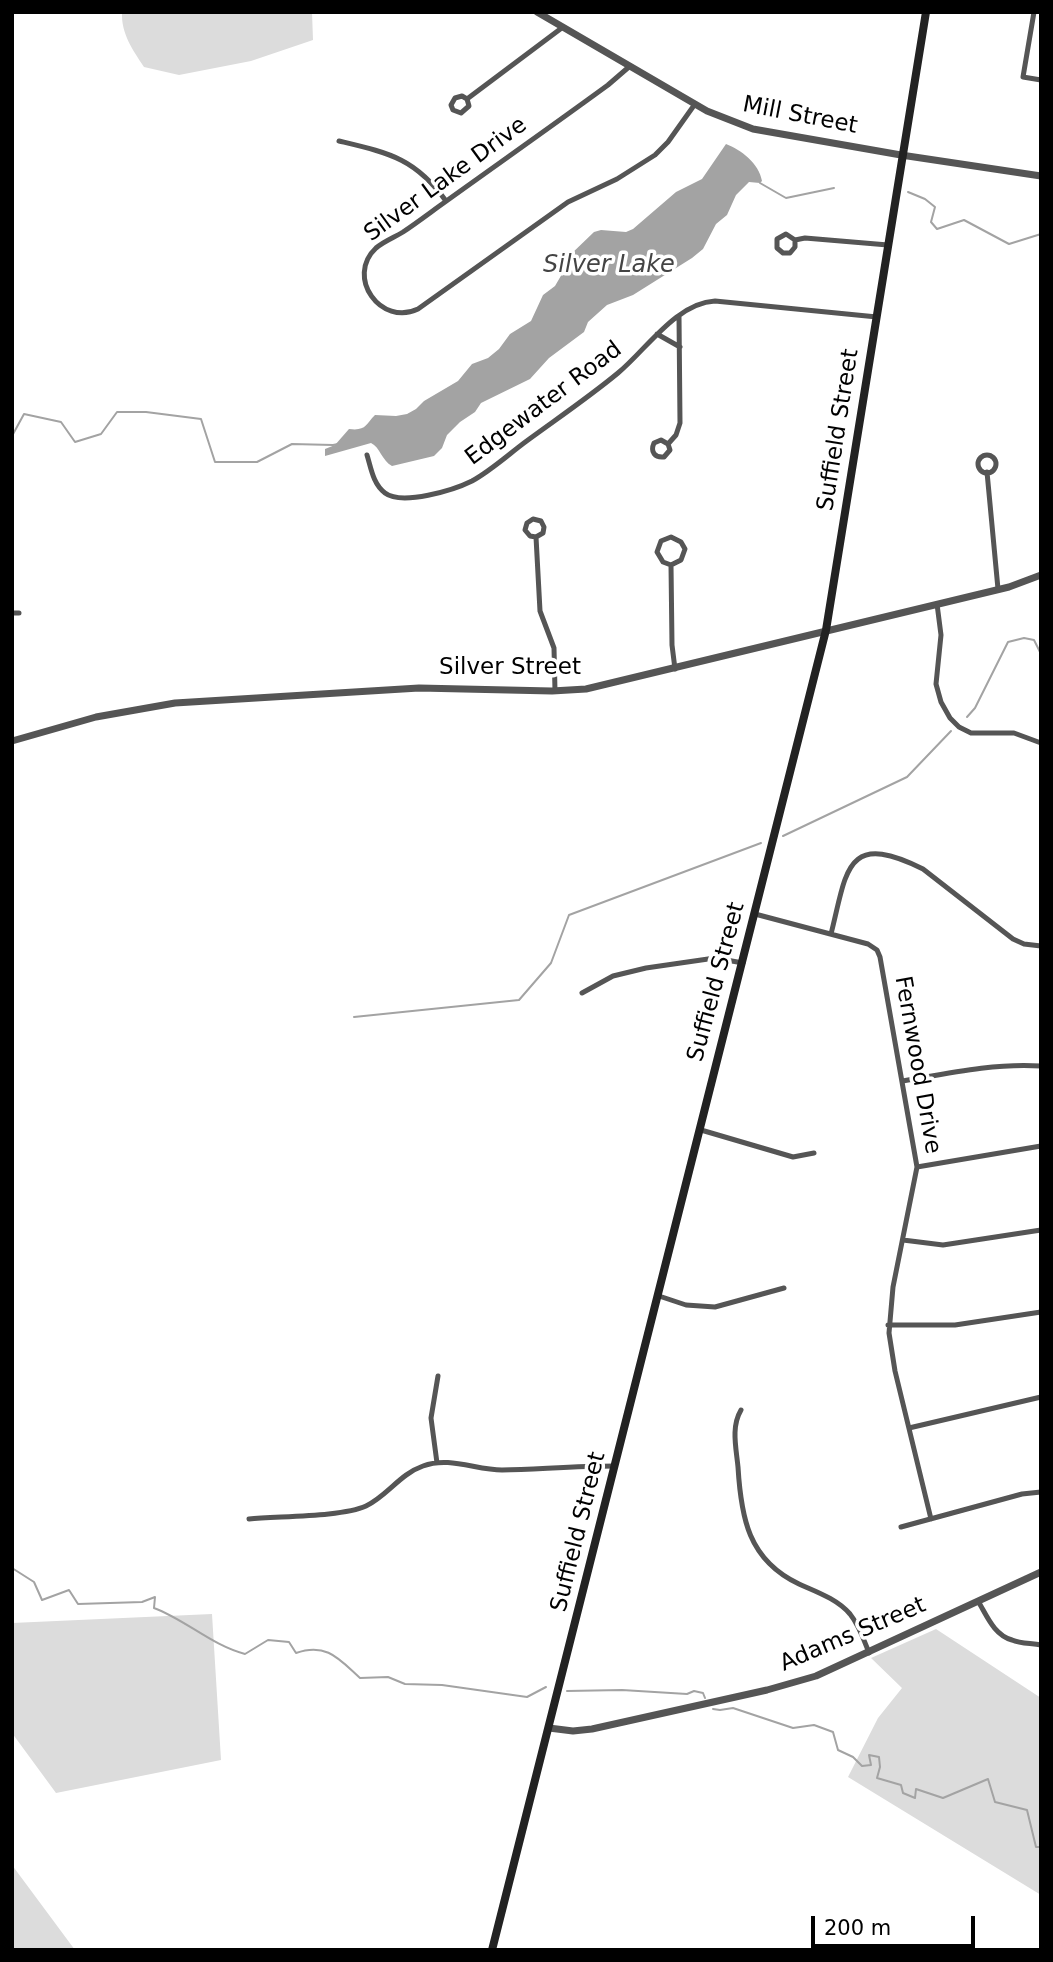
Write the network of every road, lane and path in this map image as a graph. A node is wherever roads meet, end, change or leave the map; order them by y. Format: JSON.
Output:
{"nodes":[{"id":1,"x":537,"y":12,"type":"edge"},
{"id":2,"x":926,"y":12,"type":"edge"},
{"id":3,"x":1034,"y":12,"type":"edge"},
{"id":4,"x":563,"y":27,"type":"junction"},
{"id":5,"x":630,"y":66,"type":"junction"},
{"id":6,"x":1041,"y":80,"type":"edge"},
{"id":7,"x":467,"y":99,"type":"dead end"},
{"id":8,"x":695,"y":104,"type":"junction"},
{"id":9,"x":339,"y":141,"type":"dead end"},
{"id":10,"x":901,"y":155,"type":"junction"},
{"id":11,"x":1041,"y":176,"type":"edge"},
{"id":12,"x":446,"y":201,"type":"junction"},
{"id":13,"x":795,"y":240,"type":"dead end"},
{"id":14,"x":888,"y":245,"type":"junction"},
{"id":15,"x":679,"y":316,"type":"junction"},
{"id":16,"x":877,"y":317,"type":"junction"},
{"id":17,"x":657,"y":334,"type":"junction"},
{"id":18,"x":680,"y":347,"type":"junction"},
{"id":19,"x":668,"y":444,"type":"dead end"},
{"id":20,"x":367,"y":455,"type":"dead end"},
{"id":21,"x":987,"y":472,"type":"dead end"},
{"id":22,"x":536,"y":537,"type":"dead end"},
{"id":23,"x":671,"y":565,"type":"junction"},
{"id":24,"x":1041,"y":575,"type":"edge"},
{"id":25,"x":998,"y":589,"type":"junction"},
{"id":26,"x":937,"y":604,"type":"junction"},
{"id":27,"x":826,"y":630,"type":"junction"},
{"id":28,"x":675,"y":669,"type":"junction"},
{"id":29,"x":555,"y":691,"type":"junction"},
{"id":30,"x":12,"y":741,"type":"edge"},
{"id":31,"x":1041,"y":744,"type":"edge"},
{"id":32,"x":755,"y":914,"type":"junction"},
{"id":33,"x":831,"y":934,"type":"junction"},
{"id":34,"x":1041,"y":946,"type":"edge"},
{"id":35,"x":743,"y":964,"type":"junction"},
{"id":36,"x":582,"y":993,"type":"dead end"},
{"id":37,"x":1041,"y":1066,"type":"edge"},
{"id":38,"x":903,"y":1081,"type":"junction"},
{"id":39,"x":701,"y":1130,"type":"junction"},
{"id":40,"x":1041,"y":1146,"type":"edge"},
{"id":41,"x":814,"y":1153,"type":"dead end"},
{"id":42,"x":917,"y":1167,"type":"junction"},
{"id":43,"x":1041,"y":1230,"type":"edge"},
{"id":44,"x":903,"y":1240,"type":"junction"},
{"id":45,"x":784,"y":1288,"type":"dead end"},
{"id":46,"x":659,"y":1296,"type":"junction"},
{"id":47,"x":1041,"y":1312,"type":"edge"},
{"id":48,"x":888,"y":1325,"type":"junction"},
{"id":49,"x":438,"y":1376,"type":"dead end"},
{"id":50,"x":1041,"y":1397,"type":"edge"},
{"id":51,"x":741,"y":1409,"type":"dead end"},
{"id":52,"x":909,"y":1428,"type":"junction"},
{"id":53,"x":437,"y":1463,"type":"junction"},
{"id":54,"x":615,"y":1466,"type":"junction"},
{"id":55,"x":1041,"y":1492,"type":"edge"},
{"id":56,"x":249,"y":1519,"type":"dead end"},
{"id":57,"x":931,"y":1519,"type":"junction"},
{"id":58,"x":901,"y":1527,"type":"dead end"},
{"id":59,"x":1041,"y":1572,"type":"edge"},
{"id":60,"x":978,"y":1601,"type":"junction"},
{"id":61,"x":1041,"y":1645,"type":"edge"},
{"id":62,"x":869,"y":1653,"type":"junction"},
{"id":63,"x":549,"y":1728,"type":"junction"},
{"id":64,"x":492,"y":1950,"type":"edge"}],
"edges":[{"from":1,"to":4,"type":"street","name":"Mill Street"},
{"from":2,"to":10,"type":"main road","name":"Suffield Street"},
{"from":3,"to":6,"type":"street"},
{"from":4,"to":5,"type":"street","name":"Mill Street"},
{"from":4,"to":7,"type":"street"},
{"from":5,"to":8,"type":"street","name":"Mill Street"},
{"from":5,"to":12,"type":"street","name":"Silver Lake Drive"},
{"from":8,"to":10,"type":"street","name":"Mill Street"},
{"from":8,"to":12,"type":"street","name":"Silver Lake Drive"},
{"from":9,"to":12,"type":"street"},
{"from":10,"to":11,"type":"street","name":"Mill Street"},
{"from":10,"to":14,"type":"main road","name":"Suffield Street"},
{"from":13,"to":14,"type":"street"},
{"from":14,"to":16,"type":"main road","name":"Suffield Street"},
{"from":15,"to":16,"type":"street","name":"Edgewater Road"},
{"from":15,"to":17,"type":"street","name":"Edgewater Road"},
{"from":15,"to":18,"type":"street"},
{"from":16,"to":27,"type":"main road","name":"Suffield Street"},
{"from":17,"to":18,"type":"street"},
{"from":17,"to":20,"type":"street","name":"Edgewater Road"},
{"from":18,"to":19,"type":"street"},
{"from":21,"to":25,"type":"street"},
{"from":22,"to":29,"type":"street"},
{"from":23,"to":23,"type":"street"},
{"from":23,"to":28,"type":"street"},
{"from":24,"to":25,"type":"street","name":"Silver Street"},
{"from":25,"to":26,"type":"street","name":"Silver Street"},
{"from":26,"to":27,"type":"street","name":"Silver Street"},
{"from":26,"to":31,"type":"street"},
{"from":27,"to":28,"type":"street","name":"Silver Street"},
{"from":27,"to":32,"type":"main road","name":"Suffield Street"},
{"from":28,"to":29,"type":"street","name":"Silver Street"},
{"from":29,"to":30,"type":"street","name":"Silver Street"},
{"from":32,"to":33,"type":"street"},
{"from":32,"to":35,"type":"main road","name":"Suffield Street"},
{"from":33,"to":34,"type":"street"},
{"from":33,"to":38,"type":"street","name":"Fernwood Drive"},
{"from":35,"to":36,"type":"street"},
{"from":35,"to":39,"type":"main road","name":"Suffield Street"},
{"from":37,"to":38,"type":"street"},
{"from":38,"to":42,"type":"street","name":"Fernwood Drive"},
{"from":39,"to":41,"type":"street"},
{"from":39,"to":46,"type":"main road","name":"Suffield Street"},
{"from":40,"to":42,"type":"street"},
{"from":42,"to":44,"type":"street","name":"Fernwood Drive"},
{"from":43,"to":44,"type":"street"},
{"from":44,"to":48,"type":"street","name":"Fernwood Drive"},
{"from":45,"to":46,"type":"street"},
{"from":46,"to":54,"type":"main road","name":"Suffield Street"},
{"from":47,"to":48,"type":"street"},
{"from":48,"to":52,"type":"street","name":"Fernwood Drive"},
{"from":49,"to":53,"type":"street"},
{"from":50,"to":52,"type":"street"},
{"from":51,"to":62,"type":"street"},
{"from":52,"to":57,"type":"street","name":"Fernwood Drive"},
{"from":53,"to":54,"type":"street"},
{"from":53,"to":56,"type":"street"},
{"from":54,"to":63,"type":"main road","name":"Suffield Street"},
{"from":55,"to":57,"type":"street"},
{"from":57,"to":58,"type":"street"},
{"from":59,"to":60,"type":"street","name":"Adams Street"},
{"from":60,"to":61,"type":"street"},
{"from":60,"to":62,"type":"street","name":"Adams Street"},
{"from":62,"to":63,"type":"street","name":"Adams Street"},
{"from":63,"to":64,"type":"main road","name":"Suffield Street"}]}
